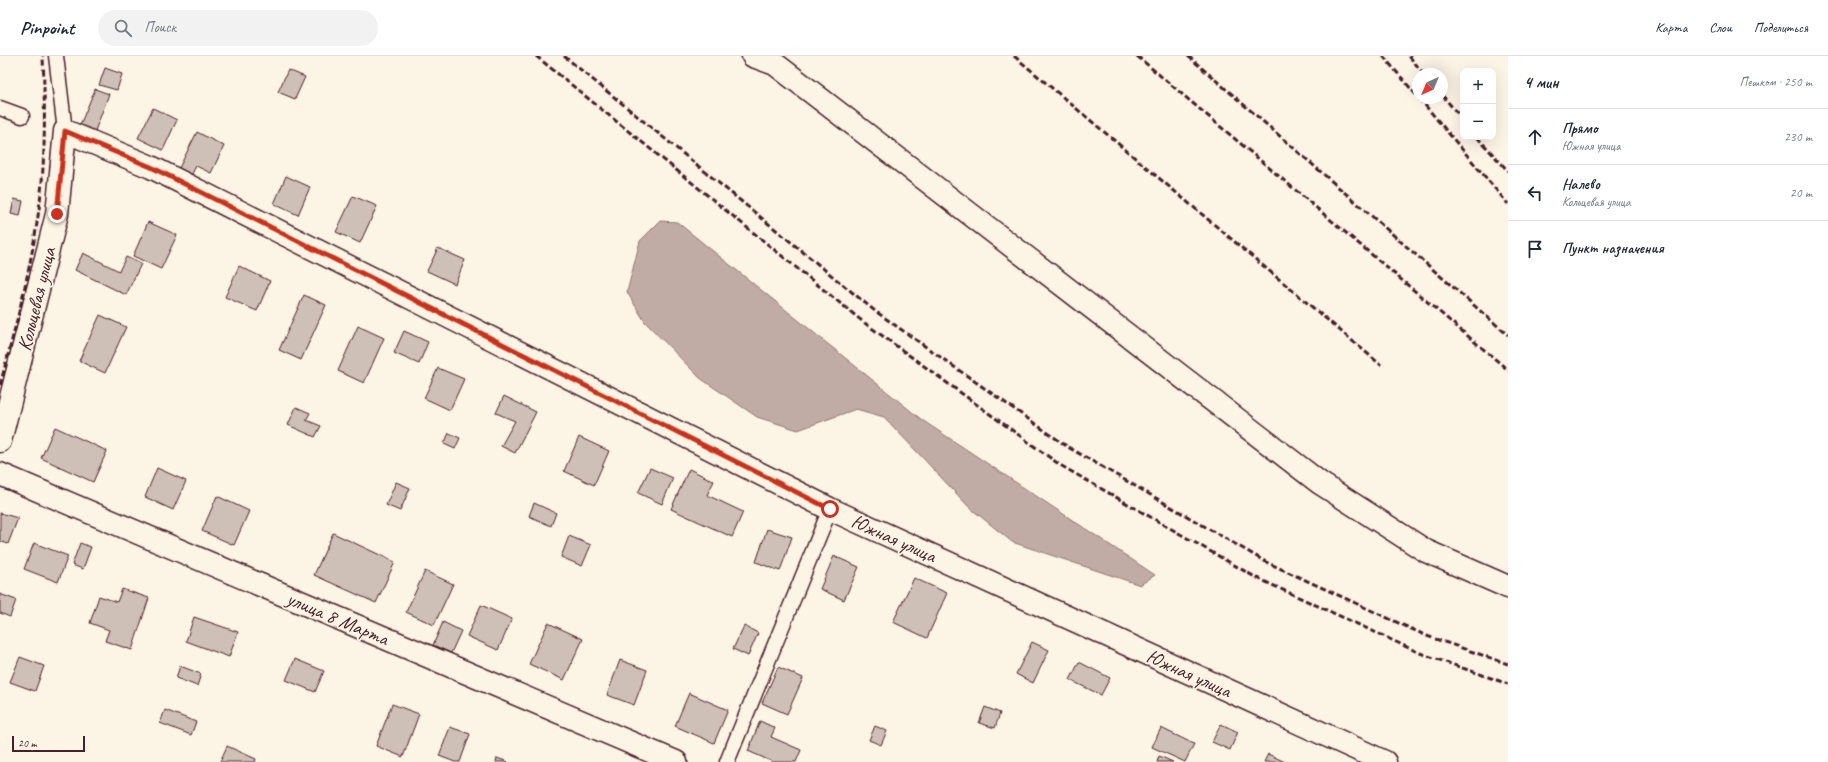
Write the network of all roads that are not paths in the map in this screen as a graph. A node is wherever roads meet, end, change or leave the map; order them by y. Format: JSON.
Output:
{"nodes":[{"id":1,"x":56,"y":56,"type":"edge"},
{"id":2,"x":753,"y":56,"type":"edge"},
{"id":3,"x":0,"y":108,"type":"edge"},
{"id":4,"x":22,"y":116,"type":"dead end"},
{"id":5,"x":65,"y":131,"type":"junction"},
{"id":6,"x":0,"y":442,"type":"edge"},
{"id":7,"x":0,"y":474,"type":"edge"},
{"id":8,"x":830,"y":509,"type":"junction"},
{"id":9,"x":1508,"y":587,"type":"edge"},
{"id":10,"x":676,"y":762,"type":"edge"},
{"id":11,"x":727,"y":762,"type":"edge"},
{"id":12,"x":1385,"y":762,"type":"edge"}],
"edges":[{"from":1,"to":5,"type":"lane"},
{"from":2,"to":9,"type":"street"},
{"from":3,"to":4,"type":"lane"},
{"from":5,"to":6,"type":"street","name":"Кольцевая улица"},
{"from":5,"to":8,"type":"street","name":"Южная улица"},
{"from":7,"to":10,"type":"street","name":"улица 8 Марта"},
{"from":8,"to":11,"type":"lane"},
{"from":8,"to":12,"type":"street","name":"Южная улица"}]}
